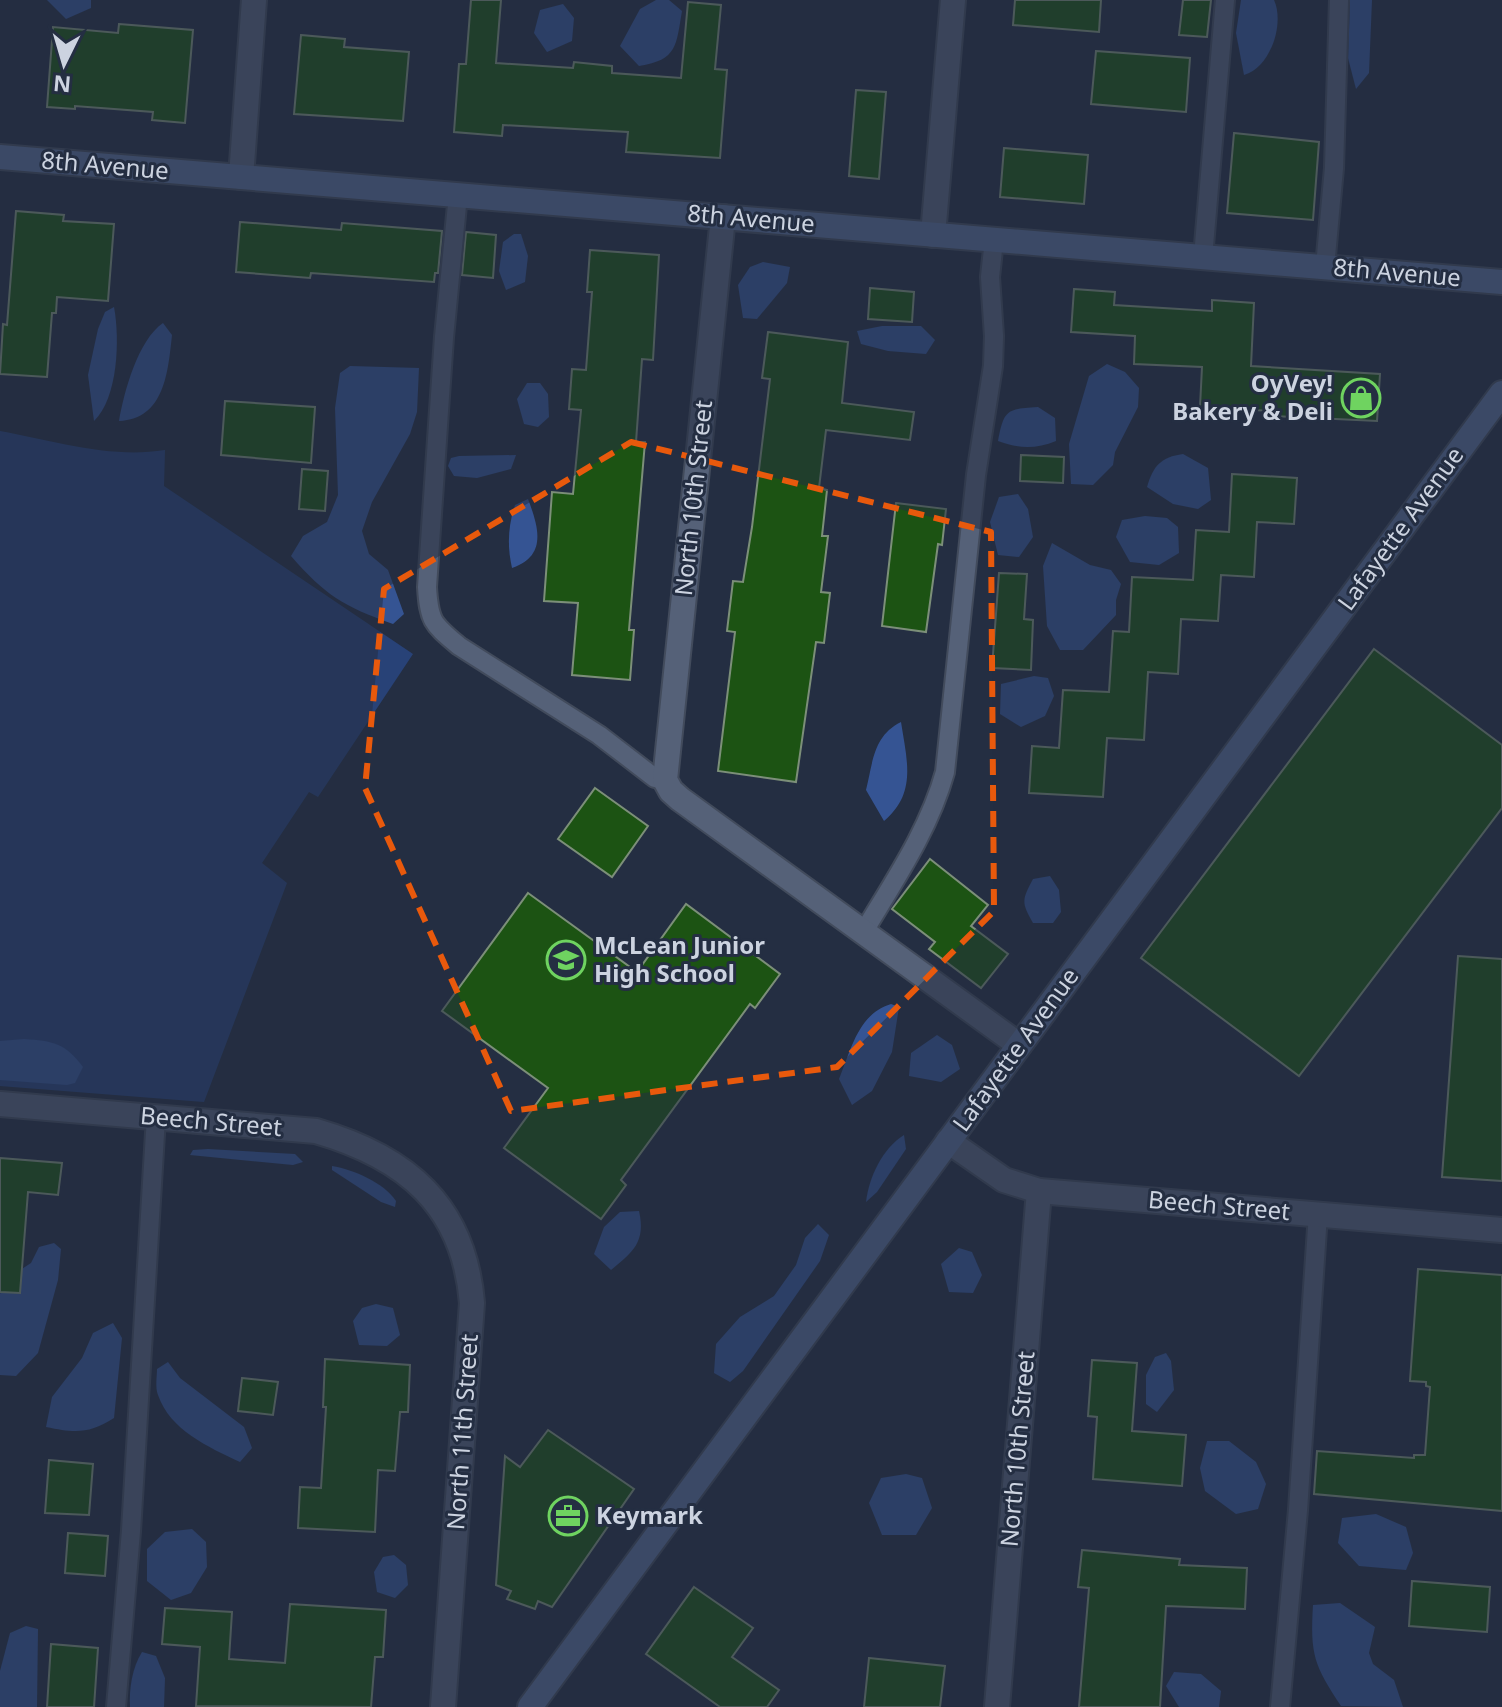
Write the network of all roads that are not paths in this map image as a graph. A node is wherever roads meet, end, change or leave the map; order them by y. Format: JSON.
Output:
{"nodes":[{"id":1,"x":254,"y":0,"type":"edge"},
{"id":2,"x":953,"y":0,"type":"edge"},
{"id":3,"x":1225,"y":0,"type":"edge"},
{"id":4,"x":1339,"y":0,"type":"edge"},
{"id":5,"x":0,"y":157,"type":"edge"},
{"id":6,"x":241,"y":177,"type":"junction"},
{"id":7,"x":458,"y":195,"type":"junction"},
{"id":8,"x":723,"y":217,"type":"junction"},
{"id":9,"x":933,"y":235,"type":"junction"},
{"id":10,"x":994,"y":240,"type":"junction"},
{"id":11,"x":1203,"y":257,"type":"junction"},
{"id":12,"x":1325,"y":267,"type":"junction"},
{"id":13,"x":1502,"y":282,"type":"edge"},
{"id":14,"x":1502,"y":393,"type":"edge"},
{"id":15,"x":665,"y":780,"type":"junction"},
{"id":16,"x":863,"y":933,"type":"junction"},
{"id":17,"x":1019,"y":1045,"type":"junction"},
{"id":18,"x":0,"y":1104,"type":"edge"},
{"id":19,"x":156,"y":1117,"type":"junction"},
{"id":20,"x":948,"y":1141,"type":"junction"},
{"id":21,"x":411,"y":1176,"type":"joint"},
{"id":22,"x":1039,"y":1191,"type":"junction"},
{"id":23,"x":1318,"y":1214,"type":"junction"},
{"id":24,"x":1502,"y":1230,"type":"edge"},
{"id":25,"x":116,"y":1707,"type":"edge"},
{"id":26,"x":443,"y":1707,"type":"edge"},
{"id":27,"x":530,"y":1707,"type":"edge"},
{"id":28,"x":997,"y":1707,"type":"edge"},
{"id":29,"x":1280,"y":1707,"type":"edge"}],
"edges":[{"from":1,"to":6,"type":"street"},
{"from":2,"to":9,"type":"street"},
{"from":3,"to":11,"type":"lane"},
{"from":4,"to":12,"type":"lane"},
{"from":5,"to":6,"type":"street","name":"8th Avenue"},
{"from":6,"to":7,"type":"street","name":"8th Avenue"},
{"from":7,"to":8,"type":"street","name":"8th Avenue"},
{"from":7,"to":15,"type":"lane"},
{"from":8,"to":9,"type":"street","name":"8th Avenue"},
{"from":8,"to":15,"type":"street","name":"North 10th Street"},
{"from":9,"to":10,"type":"street","name":"8th Avenue"},
{"from":10,"to":11,"type":"street","name":"8th Avenue"},
{"from":10,"to":16,"type":"lane"},
{"from":11,"to":12,"type":"street","name":"8th Avenue"},
{"from":12,"to":13,"type":"street","name":"8th Avenue"},
{"from":14,"to":17,"type":"street","name":"Lafayette Avenue"},
{"from":15,"to":16,"type":"street"},
{"from":16,"to":17,"type":"street"},
{"from":17,"to":20,"type":"street","name":"Lafayette Avenue"},
{"from":18,"to":19,"type":"street","name":"Beech Street"},
{"from":19,"to":21,"type":"street","name":"Beech Street"},
{"from":19,"to":25,"type":"lane"},
{"from":20,"to":22,"type":"street","name":"Beech Street"},
{"from":20,"to":27,"type":"street","name":"Lafayette Avenue"},
{"from":21,"to":26,"type":"street","name":"North 11th Street"},
{"from":22,"to":23,"type":"street","name":"Beech Street"},
{"from":22,"to":28,"type":"street","name":"North 10th Street"},
{"from":23,"to":24,"type":"street","name":"Beech Street"},
{"from":23,"to":29,"type":"lane"}]}
